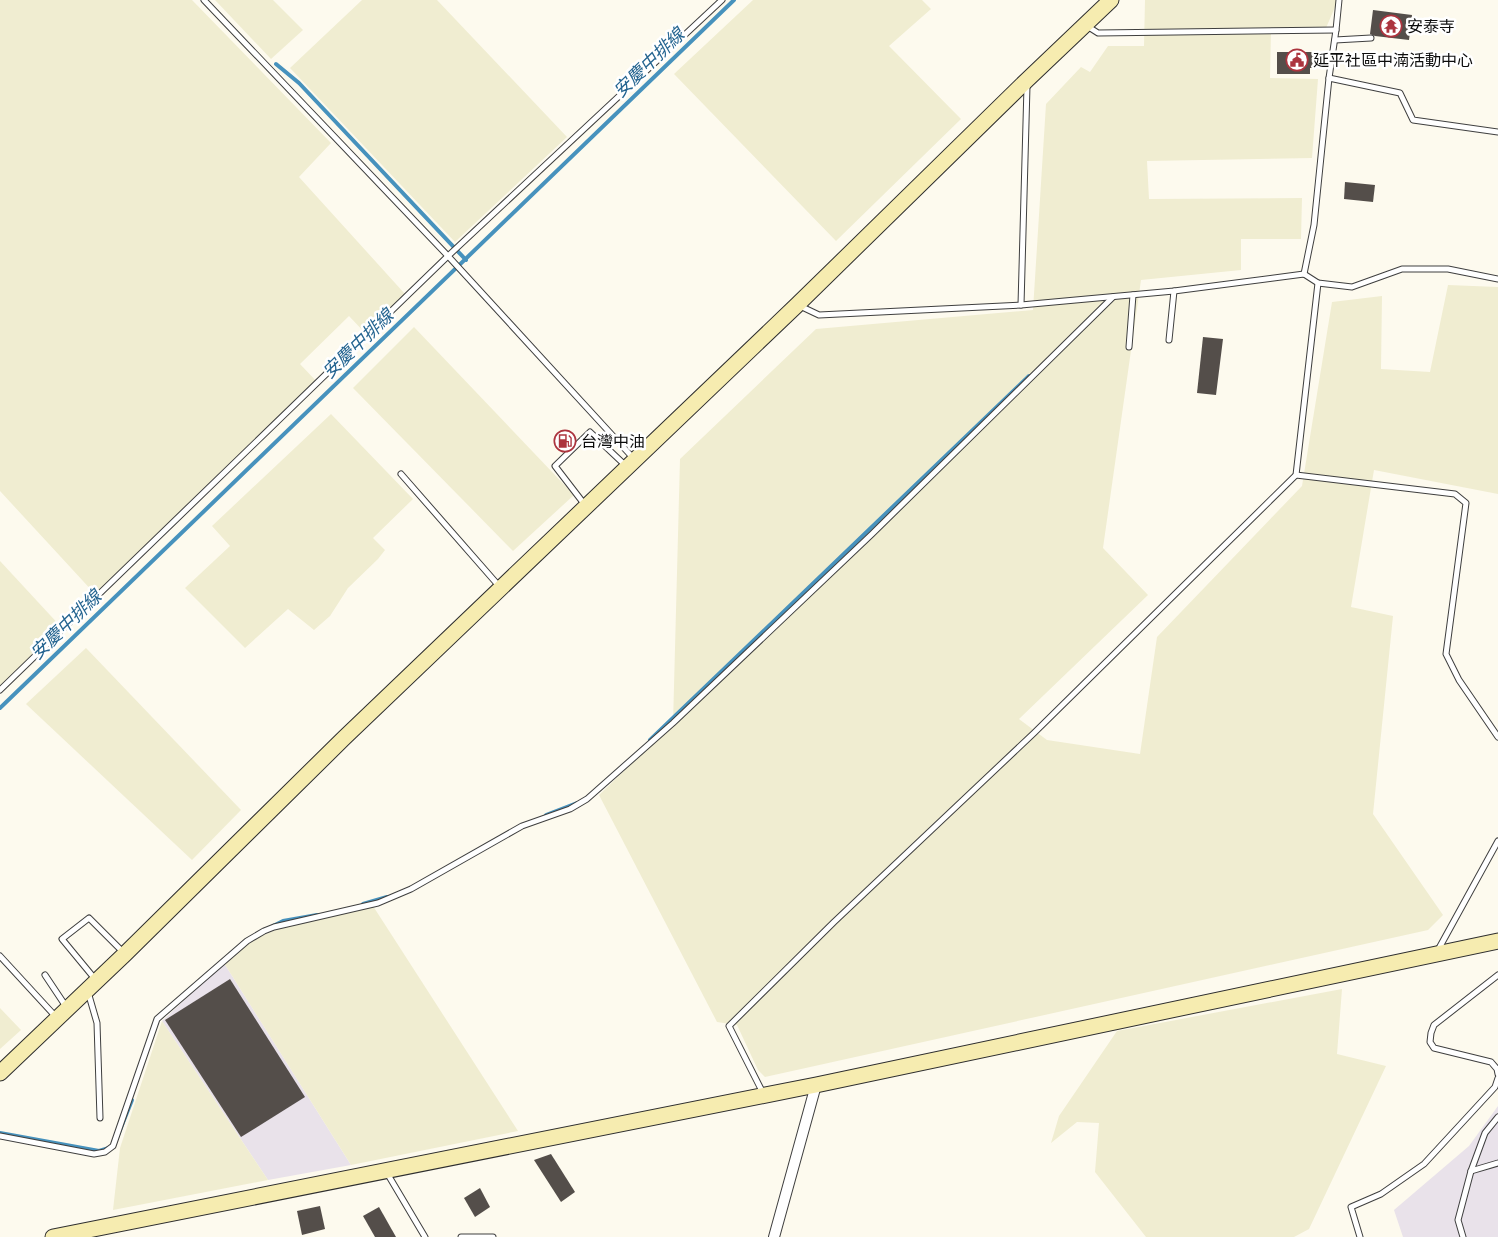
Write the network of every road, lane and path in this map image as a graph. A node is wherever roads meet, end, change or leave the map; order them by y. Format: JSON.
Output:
{"nodes":[{"id":1,"x":204,"y":0,"type":"edge"},
{"id":2,"x":722,"y":0,"type":"edge"},
{"id":3,"x":1111,"y":0,"type":"edge"},
{"id":4,"x":1339,"y":0,"type":"edge"},
{"id":5,"x":1085,"y":25,"type":"junction"},
{"id":6,"x":1336,"y":30,"type":"junction"},
{"id":7,"x":1371,"y":38,"type":"dead end"},
{"id":8,"x":1335,"y":40,"type":"junction"},
{"id":9,"x":1329,"y":78,"type":"junction"},
{"id":10,"x":1027,"y":80,"type":"junction"},
{"id":11,"x":1498,"y":132,"type":"edge"},
{"id":12,"x":448,"y":256,"type":"junction"},
{"id":13,"x":1304,"y":274,"type":"junction"},
{"id":14,"x":1498,"y":279,"type":"edge"},
{"id":15,"x":1318,"y":283,"type":"junction"},
{"id":16,"x":1174,"y":291,"type":"junction"},
{"id":17,"x":1133,"y":295,"type":"junction"},
{"id":18,"x":1113,"y":297,"type":"junction"},
{"id":19,"x":797,"y":305,"type":"junction"},
{"id":20,"x":1021,"y":305,"type":"junction"},
{"id":21,"x":1169,"y":340,"type":"dead end"},
{"id":22,"x":1129,"y":347,"type":"dead end"},
{"id":23,"x":631,"y":464,"type":"junction"},
{"id":24,"x":401,"y":474,"type":"dead end"},
{"id":25,"x":1296,"y":475,"type":"junction"},
{"id":26,"x":587,"y":506,"type":"junction"},
{"id":27,"x":501,"y":588,"type":"junction"},
{"id":28,"x":0,"y":690,"type":"edge"},
{"id":29,"x":1498,"y":737,"type":"edge"},
{"id":30,"x":1498,"y":841,"type":"edge"},
{"id":31,"x":1498,"y":941,"type":"edge"},
{"id":32,"x":1436,"y":953,"type":"junction"},
{"id":33,"x":125,"y":954,"type":"junction"},
{"id":34,"x":0,"y":956,"type":"edge"},
{"id":35,"x":45,"y":975,"type":"dead end"},
{"id":36,"x":1498,"y":975,"type":"edge"},
{"id":37,"x":92,"y":985,"type":"junction"},
{"id":38,"x":62,"y":1013,"type":"junction"},
{"id":39,"x":0,"y":1073,"type":"edge"},
{"id":40,"x":1498,"y":1076,"type":"edge"},
{"id":41,"x":816,"y":1085,"type":"junction"},
{"id":42,"x":763,"y":1094,"type":"junction"},
{"id":43,"x":100,"y":1118,"type":"dead end"},
{"id":44,"x":1498,"y":1118,"type":"edge"},
{"id":45,"x":0,"y":1136,"type":"edge"},
{"id":46,"x":1498,"y":1163,"type":"edge"},
{"id":47,"x":386,"y":1170,"type":"junction"},
{"id":48,"x":1471,"y":1171,"type":"junction"},
{"id":49,"x":53,"y":1237,"type":"edge"},
{"id":50,"x":425,"y":1237,"type":"edge"},
{"id":51,"x":461,"y":1237,"type":"edge"},
{"id":52,"x":493,"y":1237,"type":"edge"},
{"id":53,"x":774,"y":1237,"type":"edge"},
{"id":54,"x":1360,"y":1237,"type":"edge"},
{"id":55,"x":1464,"y":1237,"type":"edge"}],
"edges":[{"from":1,"to":12,"type":"lane"},
{"from":2,"to":12,"type":"lane"},
{"from":3,"to":5,"type":"main road"},
{"from":4,"to":6,"type":"lane"},
{"from":5,"to":6,"type":"lane"},
{"from":5,"to":10,"type":"main road"},
{"from":6,"to":8,"type":"lane"},
{"from":7,"to":8,"type":"lane"},
{"from":8,"to":9,"type":"lane"},
{"from":9,"to":11,"type":"lane"},
{"from":9,"to":13,"type":"lane"},
{"from":10,"to":19,"type":"main road"},
{"from":10,"to":20,"type":"lane"},
{"from":12,"to":23,"type":"lane"},
{"from":12,"to":28,"type":"lane"},
{"from":13,"to":15,"type":"lane"},
{"from":13,"to":16,"type":"lane"},
{"from":14,"to":15,"type":"lane"},
{"from":15,"to":25,"type":"lane"},
{"from":16,"to":17,"type":"lane"},
{"from":16,"to":21,"type":"lane"},
{"from":17,"to":18,"type":"lane"},
{"from":17,"to":22,"type":"lane"},
{"from":18,"to":20,"type":"lane"},
{"from":18,"to":45,"type":"lane"},
{"from":19,"to":20,"type":"lane"},
{"from":19,"to":23,"type":"main road"},
{"from":23,"to":26,"type":"main road"},
{"from":23,"to":26,"type":"lane"},
{"from":24,"to":27,"type":"lane"},
{"from":25,"to":29,"type":"lane"},
{"from":25,"to":42,"type":"lane"},
{"from":26,"to":27,"type":"main road"},
{"from":27,"to":33,"type":"main road"},
{"from":30,"to":32,"type":"lane"},
{"from":31,"to":32,"type":"main road"},
{"from":32,"to":41,"type":"main road"},
{"from":33,"to":37,"type":"main road"},
{"from":33,"to":37,"type":"lane"},
{"from":34,"to":38,"type":"lane"},
{"from":35,"to":38,"type":"lane"},
{"from":36,"to":40,"type":"lane"},
{"from":37,"to":38,"type":"main road"},
{"from":37,"to":43,"type":"lane"},
{"from":38,"to":39,"type":"main road"},
{"from":40,"to":54,"type":"lane"},
{"from":41,"to":42,"type":"main road"},
{"from":41,"to":53,"type":"street"},
{"from":42,"to":47,"type":"main road"},
{"from":44,"to":48,"type":"lane"},
{"from":46,"to":48,"type":"lane"},
{"from":47,"to":49,"type":"main road"},
{"from":47,"to":50,"type":"lane"},
{"from":48,"to":55,"type":"lane"},
{"from":51,"to":52,"type":"lane"}]}
